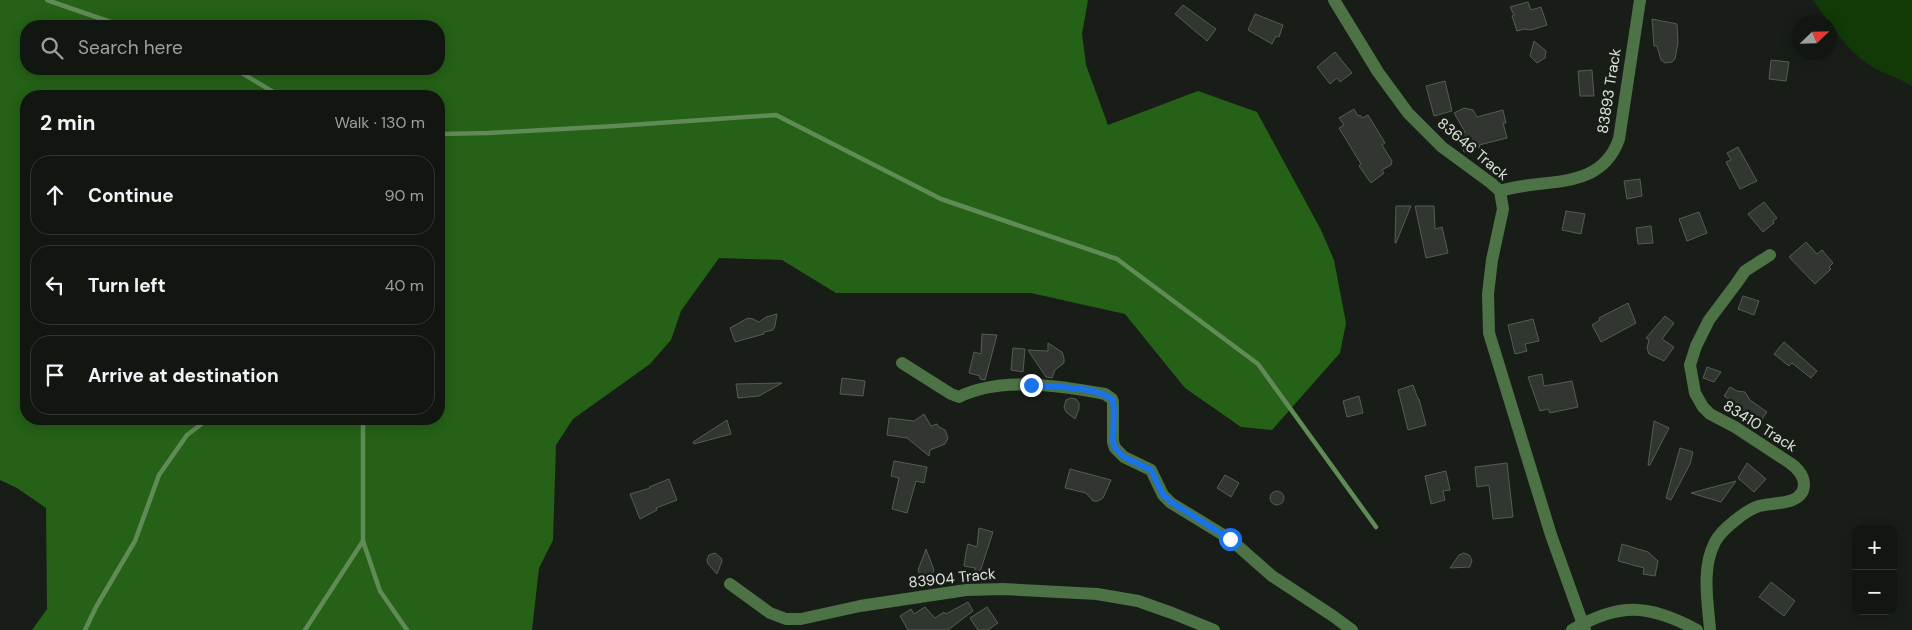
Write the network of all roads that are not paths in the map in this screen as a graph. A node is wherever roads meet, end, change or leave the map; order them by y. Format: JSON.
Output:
{"nodes":[{"id":1,"x":1334,"y":0,"type":"edge"},
{"id":2,"x":1640,"y":0,"type":"edge"},
{"id":3,"x":1500,"y":191,"type":"junction"},
{"id":4,"x":1770,"y":255,"type":"dead end"},
{"id":5,"x":902,"y":363,"type":"dead end"},
{"id":6,"x":730,"y":584,"type":"dead end"},
{"id":7,"x":1580,"y":628,"type":"edge"},
{"id":8,"x":1214,"y":630,"type":"edge"},
{"id":9,"x":1352,"y":630,"type":"edge"},
{"id":10,"x":1697,"y":630,"type":"edge"},
{"id":11,"x":1710,"y":630,"type":"edge"}],
"edges":[{"from":1,"to":3,"type":"street","name":"83646 Track"},
{"from":2,"to":3,"type":"street","name":"83893 Track"},
{"from":3,"to":7,"type":"street","name":"83646 Track"},
{"from":4,"to":11,"type":"street","name":"83410 Track"},
{"from":5,"to":9,"type":"street"},
{"from":6,"to":8,"type":"street","name":"83904 Track"},
{"from":7,"to":10,"type":"street"}]}
